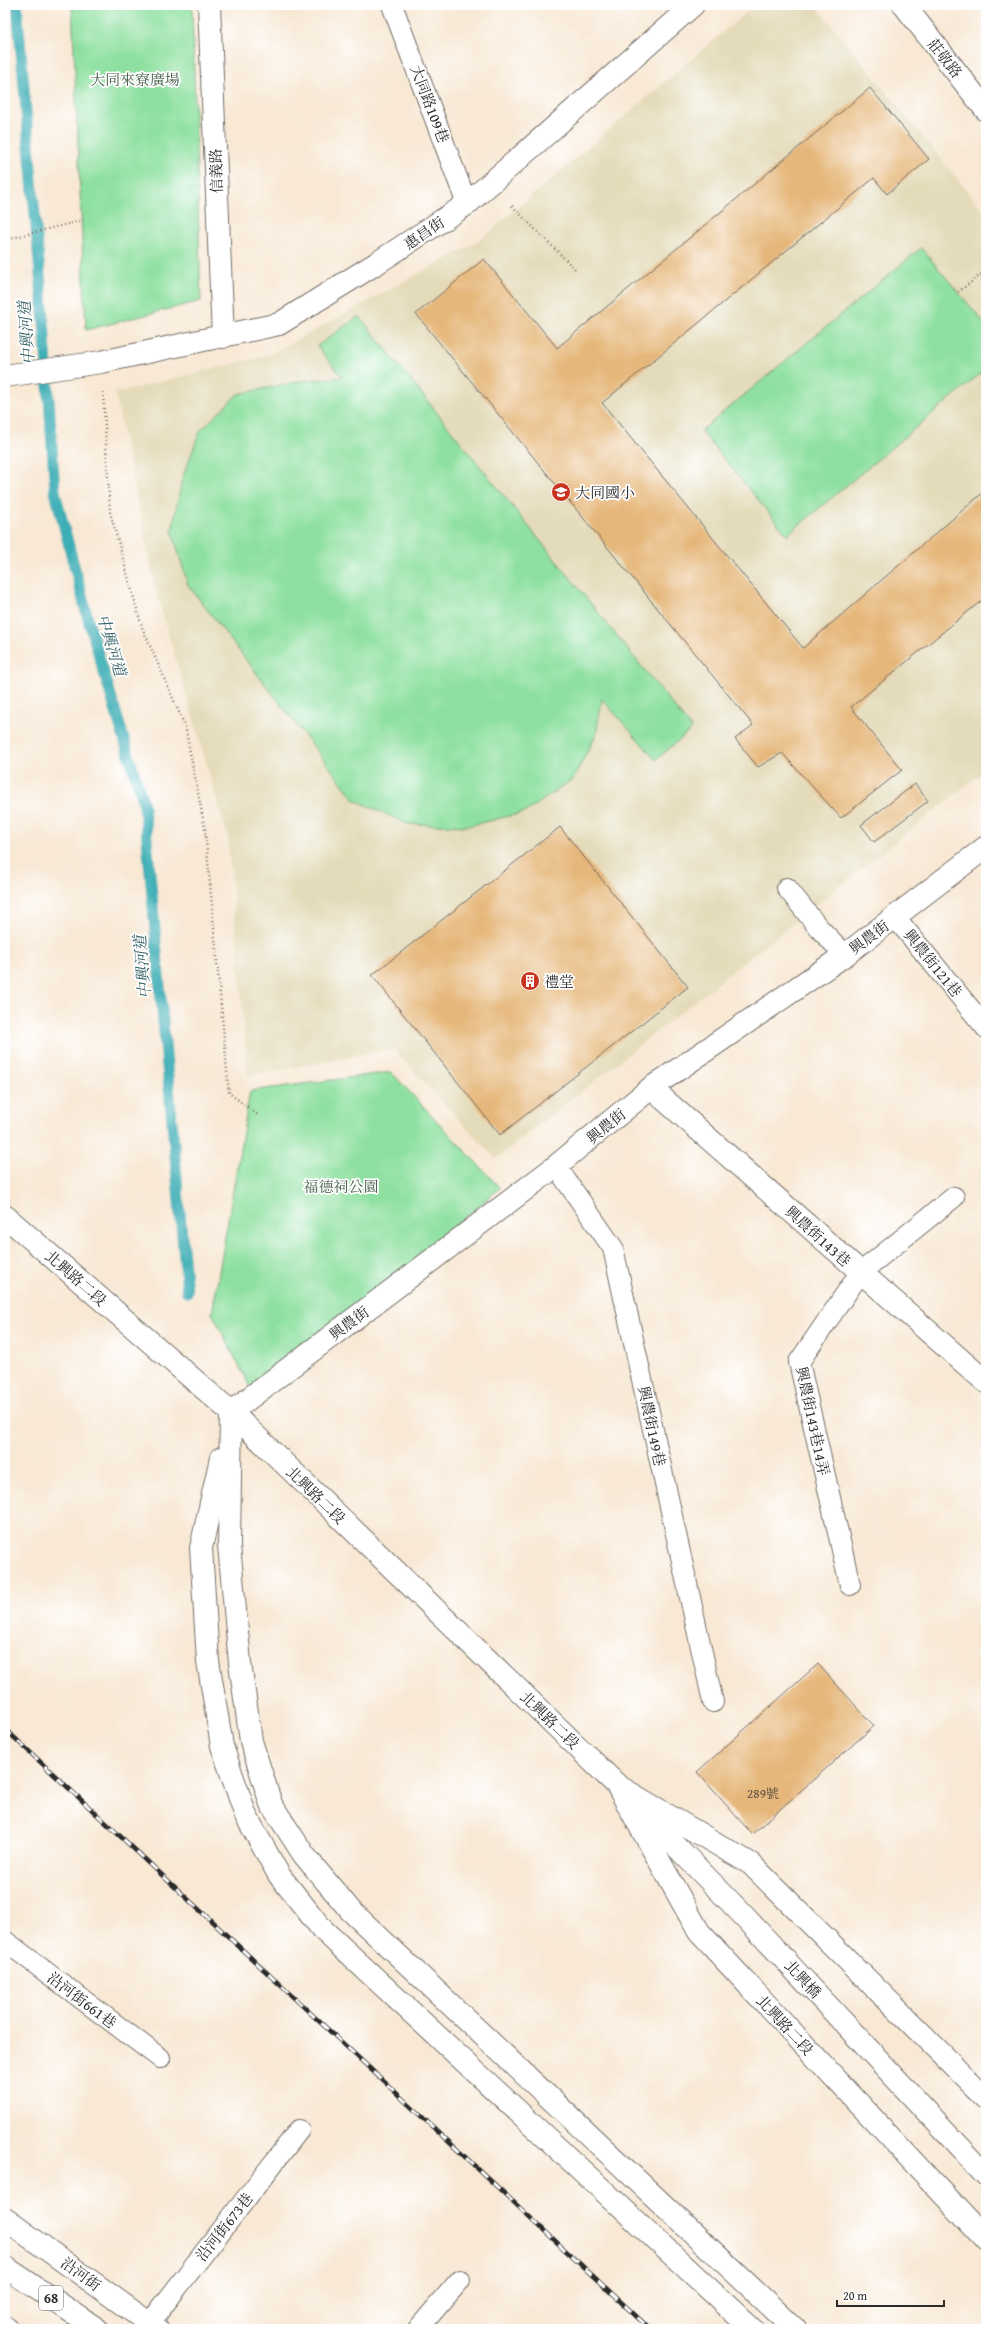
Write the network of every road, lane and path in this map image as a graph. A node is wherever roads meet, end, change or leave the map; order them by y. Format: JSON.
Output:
{"nodes":[{"id":1,"x":209,"y":5,"type":"edge"},
{"id":2,"x":392,"y":5,"type":"edge"},
{"id":3,"x":693,"y":5,"type":"edge"},
{"id":4,"x":904,"y":5,"type":"edge"},
{"id":5,"x":986,"y":110,"type":"edge"},
{"id":6,"x":490,"y":184,"type":"junction"},
{"id":7,"x":467,"y":204,"type":"junction"},
{"id":8,"x":83,"y":220,"type":"dead end"},
{"id":9,"x":5,"y":240,"type":"edge"},
{"id":10,"x":576,"y":270,"type":"dead end"},
{"id":11,"x":986,"y":271,"type":"edge"},
{"id":12,"x":958,"y":292,"type":"dead end"},
{"id":13,"x":223,"y":337,"type":"junction"},
{"id":14,"x":101,"y":362,"type":"junction"},
{"id":15,"x":5,"y":376,"type":"edge"},
{"id":16,"x":986,"y":847,"type":"edge"},
{"id":17,"x":787,"y":888,"type":"dead end"},
{"id":18,"x":895,"y":917,"type":"junction"},
{"id":19,"x":845,"y":955,"type":"junction"},
{"id":20,"x":986,"y":1028,"type":"edge"},
{"id":21,"x":651,"y":1088,"type":"junction"},
{"id":22,"x":258,"y":1115,"type":"dead end"},
{"id":23,"x":556,"y":1166,"type":"junction"},
{"id":24,"x":954,"y":1197,"type":"dead end"},
{"id":25,"x":5,"y":1216,"type":"edge"},
{"id":26,"x":860,"y":1273,"type":"junction"},
{"id":27,"x":986,"y":1382,"type":"edge"},
{"id":28,"x":231,"y":1412,"type":"junction"},
{"id":29,"x":850,"y":1585,"type":"dead end"},
{"id":30,"x":713,"y":1702,"type":"dead end"},
{"id":31,"x":618,"y":1786,"type":"junction"},
{"id":32,"x":5,"y":1941,"type":"edge"},
{"id":33,"x":160,"y":2058,"type":"dead end"},
{"id":34,"x":986,"y":2098,"type":"edge"},
{"id":35,"x":299,"y":2130,"type":"dead end"},
{"id":36,"x":986,"y":2175,"type":"edge"},
{"id":37,"x":5,"y":2219,"type":"edge"},
{"id":38,"x":986,"y":2240,"type":"edge"},
{"id":39,"x":5,"y":2267,"type":"edge"},
{"id":40,"x":460,"y":2280,"type":"dead end"},
{"id":41,"x":153,"y":2326,"type":"edge"},
{"id":42,"x":97,"y":2329,"type":"edge"},
{"id":43,"x":418,"y":2329,"type":"edge"},
{"id":44,"x":752,"y":2329,"type":"edge"},
{"id":45,"x":795,"y":2329,"type":"edge"}],
"edges":[{"from":1,"to":13,"type":"main road","name":"信義路"},
{"from":2,"to":7,"type":"lane","name":"大同路109巷"},
{"from":3,"to":6,"type":"main road","name":"惠昌街"},
{"from":4,"to":5,"type":"main road","name":"莊敬路"},
{"from":6,"to":7,"type":"main road","name":"惠昌街"},
{"from":6,"to":10,"type":"path"},
{"from":7,"to":13,"type":"main road","name":"惠昌街"},
{"from":8,"to":9,"type":"path"},
{"from":11,"to":12,"type":"path"},
{"from":13,"to":14,"type":"main road","name":"惠昌街"},
{"from":14,"to":15,"type":"main road","name":"惠昌街"},
{"from":14,"to":22,"type":"path"},
{"from":16,"to":18,"type":"main road","name":"興農街"},
{"from":17,"to":19,"type":"lane"},
{"from":18,"to":19,"type":"main road","name":"興農街"},
{"from":18,"to":20,"type":"lane","name":"興農街121巷"},
{"from":19,"to":21,"type":"main road","name":"興農街"},
{"from":21,"to":23,"type":"main road","name":"興農街"},
{"from":21,"to":26,"type":"main road","name":"興農街143巷"},
{"from":23,"to":28,"type":"main road","name":"興農街"},
{"from":23,"to":30,"type":"lane","name":"興農街149巷"},
{"from":24,"to":26,"type":"lane","name":"興農街143巷14弄"},
{"from":25,"to":28,"type":"main road","name":"北興路二段"},
{"from":26,"to":27,"type":"main road","name":"興農街143巷"},
{"from":26,"to":29,"type":"lane","name":"興農街143巷14弄"},
{"from":28,"to":31,"type":"main road","name":"北興路二段"},
{"from":28,"to":44,"type":"main road"},
{"from":28,"to":45,"type":"main road"},
{"from":31,"to":34,"type":"main road","name":"北興路二段"},
{"from":31,"to":36,"type":"main road","name":"北興橋"},
{"from":31,"to":38,"type":"main road","name":"北興路二段"},
{"from":32,"to":33,"type":"lane","name":"沿河街661巷"},
{"from":35,"to":41,"type":"lane","name":"沿河街673巷"},
{"from":37,"to":41,"type":"main road","name":"沿河街"},
{"from":39,"to":42,"type":"main road","number":"68"},
{"from":40,"to":43,"type":"lane"}]}
